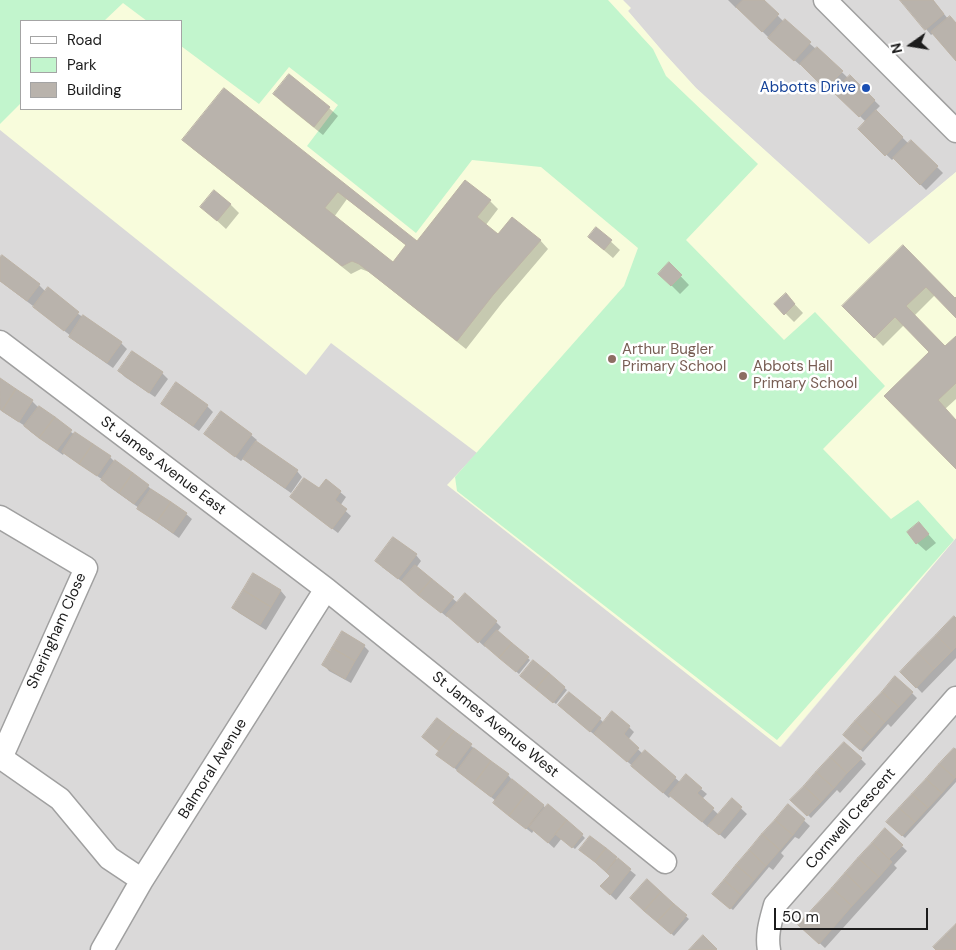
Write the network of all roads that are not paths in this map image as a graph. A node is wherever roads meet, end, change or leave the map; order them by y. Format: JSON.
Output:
{"nodes":[{"id":1,"x":825,"y":0,"type":"edge"},
{"id":2,"x":956,"y":131,"type":"edge"},
{"id":3,"x":0,"y":342,"type":"edge"},
{"id":4,"x":0,"y":517,"type":"edge"},
{"id":5,"x":326,"y":589,"type":"junction"},
{"id":6,"x":956,"y":698,"type":"edge"},
{"id":7,"x":1,"y":757,"type":"edge"},
{"id":8,"x":665,"y":862,"type":"dead end"},
{"id":9,"x":142,"y":880,"type":"junction"},
{"id":10,"x":102,"y":950,"type":"edge"},
{"id":11,"x":770,"y":950,"type":"edge"}],
"edges":[{"from":1,"to":2,"type":"street"},
{"from":3,"to":5,"type":"street","name":"St James Avenue East"},
{"from":4,"to":7,"type":"street","name":"Sheringham Close"},
{"from":5,"to":8,"type":"street","name":"St James Avenue West"},
{"from":5,"to":9,"type":"street","name":"Balmoral Avenue"},
{"from":6,"to":11,"type":"street","name":"Cornwell Crescent"},
{"from":7,"to":9,"type":"street"},
{"from":9,"to":10,"type":"street","name":"Balmoral Avenue"}]}
